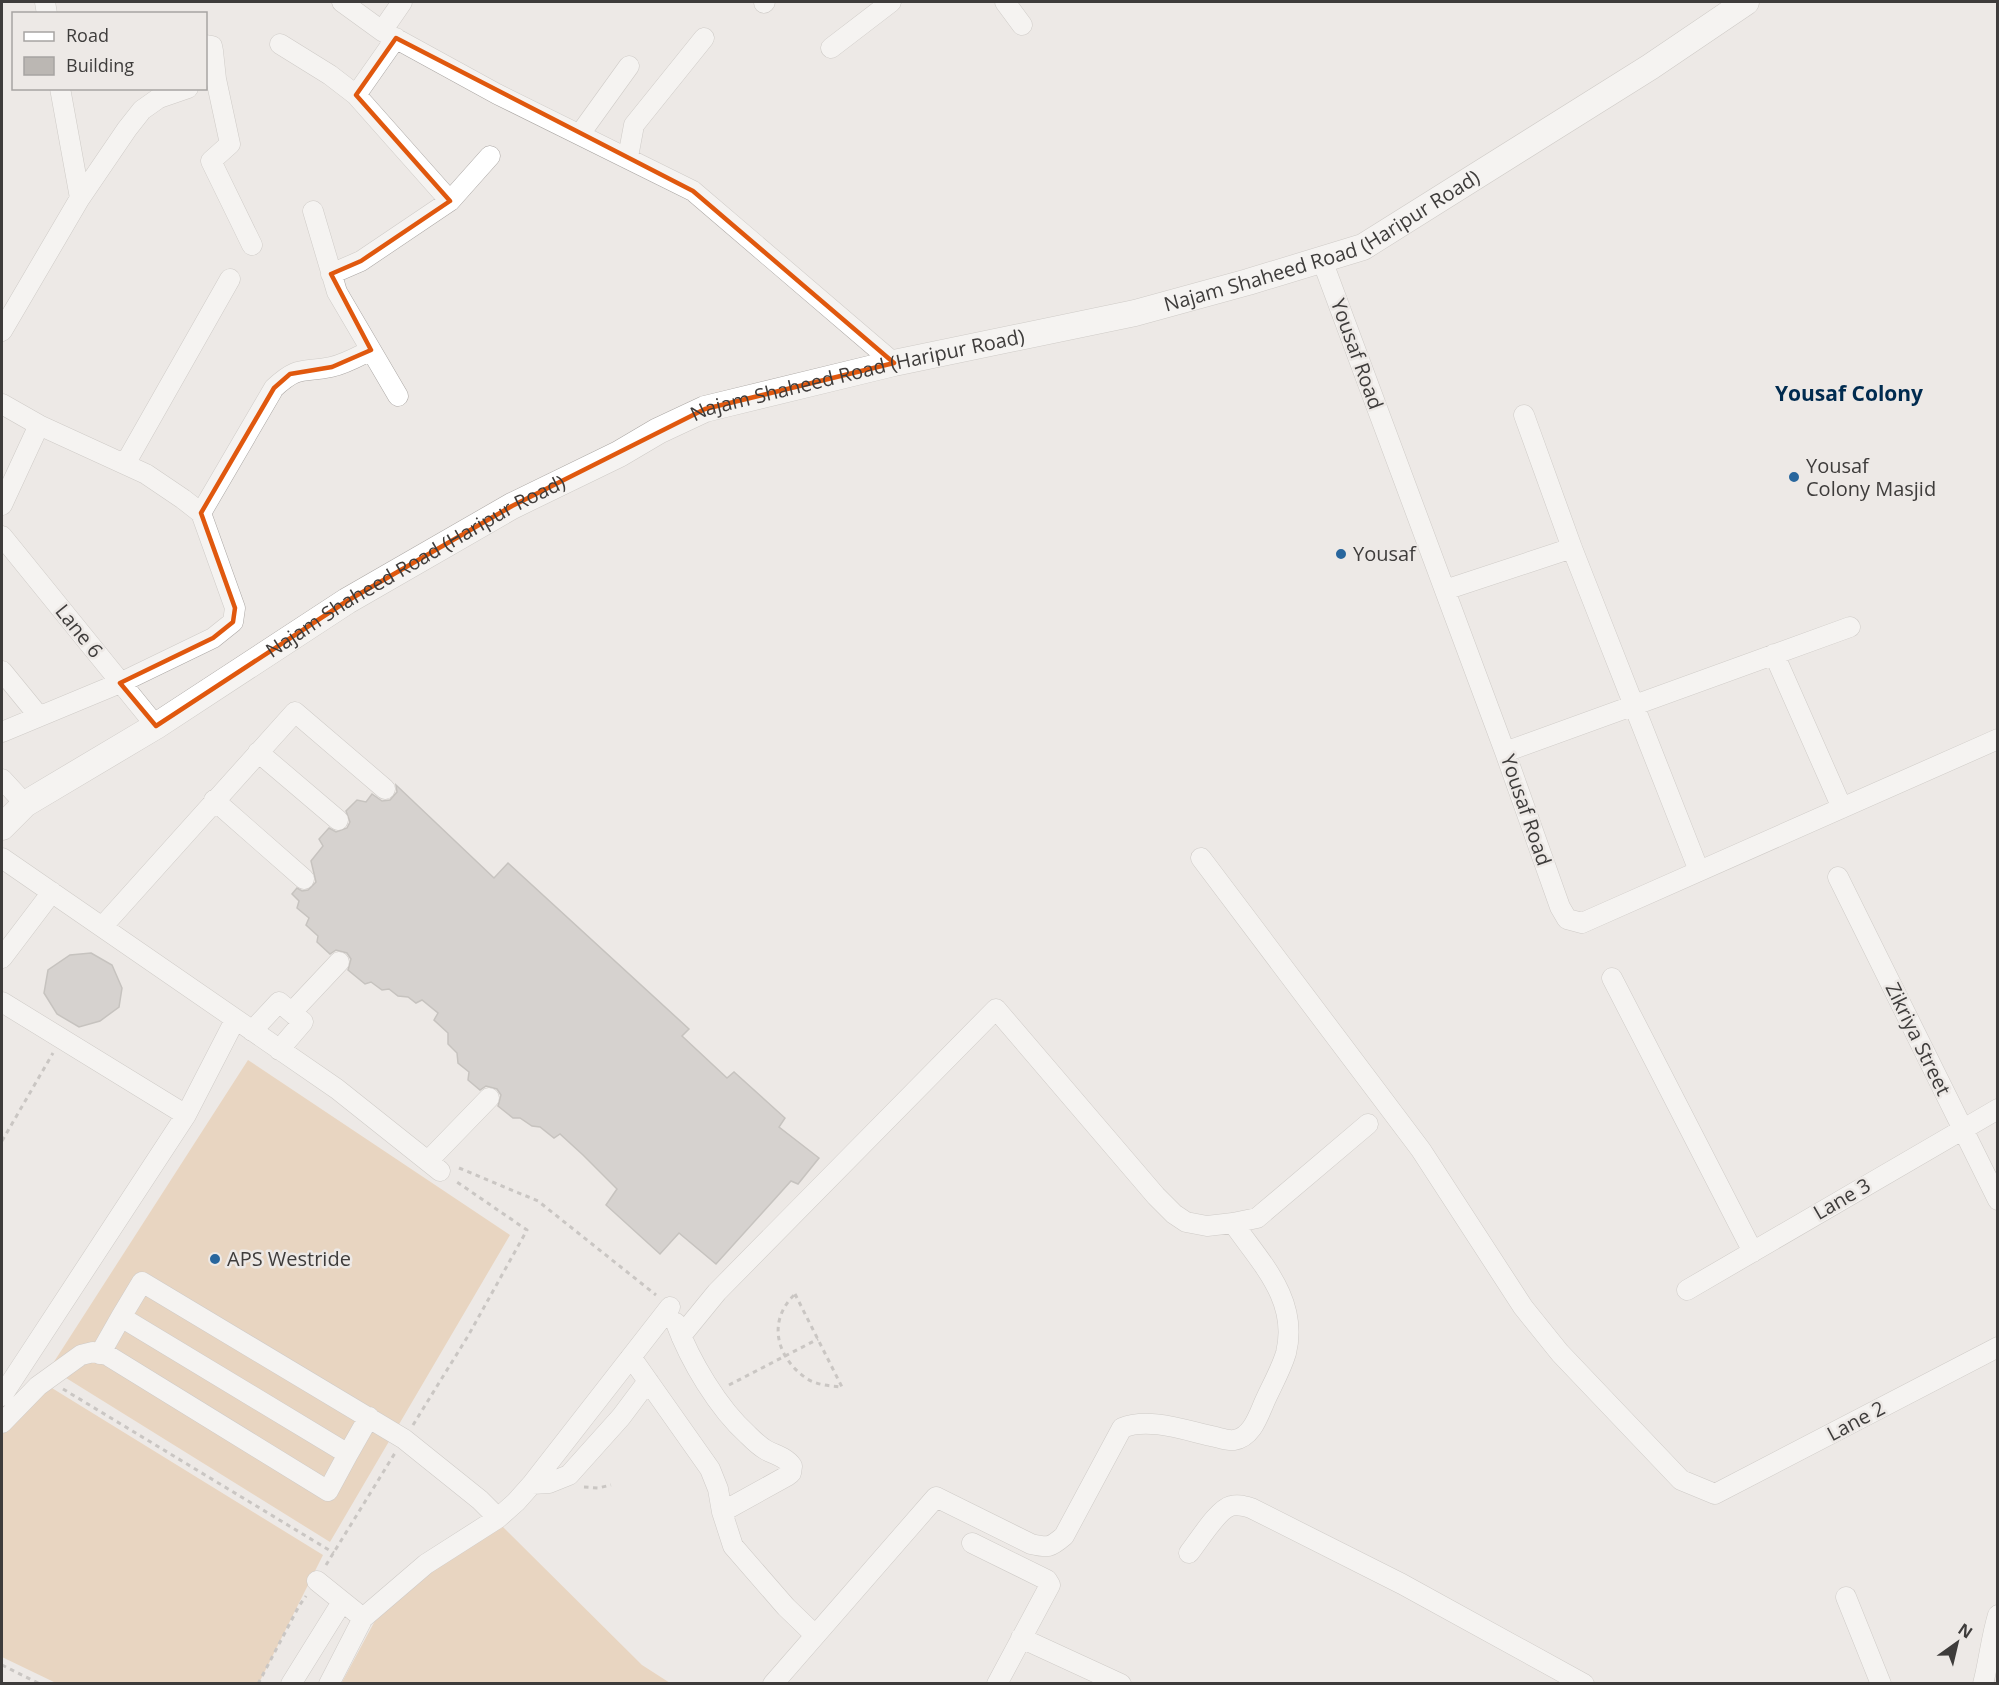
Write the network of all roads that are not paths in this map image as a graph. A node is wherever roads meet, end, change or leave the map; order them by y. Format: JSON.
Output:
{"nodes":[{"id":1,"x":342,"y":2,"type":"edge"},
{"id":2,"x":402,"y":2,"type":"edge"},
{"id":3,"x":891,"y":2,"type":"edge"},
{"id":4,"x":1005,"y":2,"type":"edge"},
{"id":5,"x":1746,"y":2,"type":"edge"},
{"id":6,"x":1022,"y":25,"type":"dead end"},
{"id":7,"x":389,"y":34,"type":"junction"},
{"id":8,"x":704,"y":38,"type":"dead end"},
{"id":9,"x":280,"y":44,"type":"dead end"},
{"id":10,"x":207,"y":45,"type":"edge"},
{"id":11,"x":831,"y":48,"type":"dead end"},
{"id":12,"x":629,"y":66,"type":"dead end"},
{"id":13,"x":211,"y":81,"type":"edge"},
{"id":14,"x":60,"y":90,"type":"edge"},
{"id":15,"x":182,"y":90,"type":"edge"},
{"id":16,"x":356,"y":95,"type":"junction"},
{"id":17,"x":580,"y":134,"type":"junction"},
{"id":18,"x":490,"y":156,"type":"dead end"},
{"id":19,"x":627,"y":157,"type":"junction"},
{"id":20,"x":80,"y":198,"type":"junction"},
{"id":21,"x":450,"y":201,"type":"junction"},
{"id":22,"x":314,"y":211,"type":"dead end"},
{"id":23,"x":252,"y":245,"type":"dead end"},
{"id":24,"x":1323,"y":260,"type":"junction"},
{"id":25,"x":332,"y":274,"type":"junction"},
{"id":26,"x":230,"y":279,"type":"dead end"},
{"id":27,"x":2,"y":331,"type":"edge"},
{"id":28,"x":371,"y":350,"type":"junction"},
{"id":29,"x":894,"y":363,"type":"junction"},
{"id":30,"x":398,"y":396,"type":"dead end"},
{"id":31,"x":2,"y":404,"type":"edge"},
{"id":32,"x":1524,"y":415,"type":"dead end"},
{"id":33,"x":39,"y":425,"type":"junction"},
{"id":34,"x":125,"y":464,"type":"junction"},
{"id":35,"x":2,"y":505,"type":"edge"},
{"id":36,"x":201,"y":513,"type":"junction"},
{"id":37,"x":2,"y":536,"type":"edge"},
{"id":38,"x":1572,"y":548,"type":"junction"},
{"id":39,"x":1445,"y":590,"type":"junction"},
{"id":40,"x":1850,"y":627,"type":"dead end"},
{"id":41,"x":1774,"y":654,"type":"junction"},
{"id":42,"x":2,"y":671,"type":"edge"},
{"id":43,"x":120,"y":683,"type":"junction"},
{"id":44,"x":1634,"y":706,"type":"junction"},
{"id":45,"x":38,"y":716,"type":"junction"},
{"id":46,"x":156,"y":726,"type":"junction"},
{"id":47,"x":2,"y":732,"type":"edge"},
{"id":48,"x":1998,"y":739,"type":"edge"},
{"id":49,"x":258,"y":752,"type":"junction"},
{"id":50,"x":1505,"y":752,"type":"junction"},
{"id":51,"x":2,"y":779,"type":"edge"},
{"id":52,"x":385,"y":789,"type":"dead end"},
{"id":53,"x":214,"y":800,"type":"junction"},
{"id":54,"x":25,"y":804,"type":"junction"},
{"id":55,"x":1842,"y":808,"type":"junction"},
{"id":56,"x":338,"y":820,"type":"dead end"},
{"id":57,"x":2,"y":826,"type":"edge"},
{"id":58,"x":2,"y":858,"type":"edge"},
{"id":59,"x":1202,"y":858,"type":"dead end"},
{"id":60,"x":1699,"y":871,"type":"junction"},
{"id":61,"x":1838,"y":877,"type":"dead end"},
{"id":62,"x":304,"y":879,"type":"dead end"},
{"id":63,"x":52,"y":892,"type":"junction"},
{"id":64,"x":102,"y":927,"type":"junction"},
{"id":65,"x":2,"y":958,"type":"edge"},
{"id":66,"x":339,"y":962,"type":"dead end"},
{"id":67,"x":1612,"y":978,"type":"dead end"},
{"id":68,"x":2,"y":1002,"type":"edge"},
{"id":69,"x":292,"y":1012,"type":"junction"},
{"id":70,"x":244,"y":1025,"type":"junction"},
{"id":71,"x":279,"y":1050,"type":"junction"},
{"id":72,"x":489,"y":1098,"type":"dead end"},
{"id":73,"x":1998,"y":1109,"type":"edge"},
{"id":74,"x":186,"y":1115,"type":"junction"},
{"id":75,"x":1368,"y":1125,"type":"dead end"},
{"id":76,"x":1962,"y":1129,"type":"junction"},
{"id":77,"x":1998,"y":1200,"type":"edge"},
{"id":78,"x":1233,"y":1223,"type":"junction"},
{"id":79,"x":1753,"y":1252,"type":"junction"},
{"id":80,"x":1687,"y":1290,"type":"dead end"},
{"id":81,"x":121,"y":1317,"type":"junction"},
{"id":82,"x":681,"y":1336,"type":"junction"},
{"id":83,"x":1998,"y":1347,"type":"edge"},
{"id":84,"x":100,"y":1354,"type":"junction"},
{"id":85,"x":631,"y":1357,"type":"junction"},
{"id":86,"x":648,"y":1381,"type":"junction"},
{"id":87,"x":2,"y":1396,"type":"edge"},
{"id":88,"x":369,"y":1417,"type":"junction"},
{"id":89,"x":2,"y":1423,"type":"edge"},
{"id":90,"x":348,"y":1454,"type":"junction"},
{"id":91,"x":532,"y":1484,"type":"junction"},
{"id":92,"x":722,"y":1512,"type":"junction"},
{"id":93,"x":498,"y":1518,"type":"junction"},
{"id":94,"x":972,"y":1543,"type":"dead end"},
{"id":95,"x":1189,"y":1553,"type":"dead end"},
{"id":96,"x":317,"y":1581,"type":"road end"},
{"id":97,"x":1846,"y":1597,"type":"dead end"},
{"id":98,"x":342,"y":1602,"type":"junction"},
{"id":99,"x":1998,"y":1615,"type":"edge"},
{"id":100,"x":363,"y":1618,"type":"junction"},
{"id":101,"x":814,"y":1634,"type":"junction"},
{"id":102,"x":1020,"y":1638,"type":"junction"},
{"id":103,"x":291,"y":1683,"type":"edge"},
{"id":104,"x":329,"y":1683,"type":"edge"},
{"id":105,"x":773,"y":1683,"type":"edge"},
{"id":106,"x":997,"y":1683,"type":"edge"},
{"id":107,"x":1121,"y":1683,"type":"edge"},
{"id":108,"x":1584,"y":1683,"type":"edge"},
{"id":109,"x":1881,"y":1683,"type":"edge"},
{"id":110,"x":1983,"y":1683,"type":"edge"}],
"edges":[{"from":1,"to":7,"type":"street"},
{"from":2,"to":7,"type":"street"},
{"from":3,"to":11,"type":"street"},
{"from":4,"to":6,"type":"street"},
{"from":5,"to":24,"type":"main road","name":"Najam Shaheed Road (Haripur Road)"},
{"from":7,"to":16,"type":"street"},
{"from":7,"to":17,"type":"street"},
{"from":8,"to":19,"type":"street"},
{"from":9,"to":16,"type":"street"},
{"from":10,"to":13,"type":"street"},
{"from":12,"to":17,"type":"street"},
{"from":13,"to":23,"type":"street"},
{"from":14,"to":20,"type":"street"},
{"from":15,"to":20,"type":"street"},
{"from":16,"to":21,"type":"street"},
{"from":17,"to":19,"type":"street"},
{"from":18,"to":21,"type":"street"},
{"from":19,"to":29,"type":"street"},
{"from":20,"to":27,"type":"street"},
{"from":21,"to":25,"type":"street"},
{"from":22,"to":25,"type":"street"},
{"from":24,"to":29,"type":"main road","name":"Najam Shaheed Road (Haripur Road)"},
{"from":24,"to":39,"type":"street","name":"Yousaf Road"},
{"from":25,"to":28,"type":"street"},
{"from":26,"to":34,"type":"street"},
{"from":28,"to":30,"type":"street"},
{"from":28,"to":36,"type":"street"},
{"from":29,"to":46,"type":"main road","name":"Najam Shaheed Road (Haripur Road)"},
{"from":31,"to":33,"type":"street"},
{"from":32,"to":38,"type":"street"},
{"from":33,"to":34,"type":"street"},
{"from":33,"to":35,"type":"street"},
{"from":34,"to":36,"type":"street"},
{"from":36,"to":43,"type":"street"},
{"from":37,"to":43,"type":"street","name":"Lane 6"},
{"from":38,"to":39,"type":"street"},
{"from":38,"to":44,"type":"street"},
{"from":39,"to":50,"type":"street","name":"Yousaf Road"},
{"from":40,"to":41,"type":"street"},
{"from":41,"to":44,"type":"street"},
{"from":41,"to":55,"type":"street"},
{"from":42,"to":45,"type":"street"},
{"from":43,"to":45,"type":"street"},
{"from":43,"to":46,"type":"street","name":"Lane 6"},
{"from":44,"to":50,"type":"street"},
{"from":44,"to":60,"type":"street"},
{"from":45,"to":47,"type":"street"},
{"from":46,"to":54,"type":"main road","name":"Najam Shaheed Road (Haripur Road)"},
{"from":48,"to":55,"type":"street","name":"Yousaf Road"},
{"from":49,"to":52,"type":"street"},
{"from":49,"to":53,"type":"street"},
{"from":49,"to":56,"type":"street"},
{"from":50,"to":60,"type":"street","name":"Yousaf Road"},
{"from":51,"to":54,"type":"street"},
{"from":53,"to":62,"type":"street"},
{"from":53,"to":64,"type":"street"},
{"from":54,"to":57,"type":"main road","name":"Najam Shaheed Road (Haripur Road)"},
{"from":55,"to":60,"type":"street","name":"Yousaf Road"},
{"from":58,"to":63,"type":"street"},
{"from":59,"to":83,"type":"street","name":"Lane 2"},
{"from":61,"to":76,"type":"street","name":"Zikriya Street"},
{"from":63,"to":64,"type":"street"},
{"from":63,"to":65,"type":"street"},
{"from":64,"to":70,"type":"street"},
{"from":66,"to":69,"type":"street"},
{"from":67,"to":79,"type":"street"},
{"from":68,"to":74,"type":"street"},
{"from":69,"to":70,"type":"street"},
{"from":69,"to":71,"type":"street"},
{"from":70,"to":71,"type":"street"},
{"from":70,"to":74,"type":"street"},
{"from":71,"to":72,"type":"street"},
{"from":73,"to":76,"type":"street","name":"Lane 3"},
{"from":74,"to":87,"type":"street"},
{"from":75,"to":78,"type":"street"},
{"from":76,"to":77,"type":"street","name":"Zikriya Street"},
{"from":76,"to":79,"type":"street","name":"Lane 3"},
{"from":78,"to":82,"type":"street"},
{"from":78,"to":101,"type":"street"},
{"from":79,"to":80,"type":"street","name":"Lane 3"},
{"from":81,"to":84,"type":"street"},
{"from":81,"to":88,"type":"street"},
{"from":81,"to":90,"type":"street"},
{"from":82,"to":85,"type":"street"},
{"from":82,"to":92,"type":"street"},
{"from":84,"to":89,"type":"street"},
{"from":84,"to":90,"type":"street"},
{"from":85,"to":86,"type":"street"},
{"from":85,"to":91,"type":"street"},
{"from":86,"to":91,"type":"street"},
{"from":86,"to":92,"type":"street"},
{"from":88,"to":90,"type":"street"},
{"from":88,"to":93,"type":"street"},
{"from":91,"to":93,"type":"street"},
{"from":92,"to":101,"type":"street"},
{"from":93,"to":100,"type":"street"},
{"from":94,"to":102,"type":"street"},
{"from":95,"to":108,"type":"street"},
{"from":96,"to":98,"type":"street"},
{"from":97,"to":109,"type":"street"},
{"from":98,"to":100,"type":"street"},
{"from":98,"to":103,"type":"street"},
{"from":99,"to":110,"type":"street"},
{"from":100,"to":104,"type":"street"},
{"from":101,"to":105,"type":"street"},
{"from":102,"to":106,"type":"street"},
{"from":102,"to":107,"type":"street"}]}
